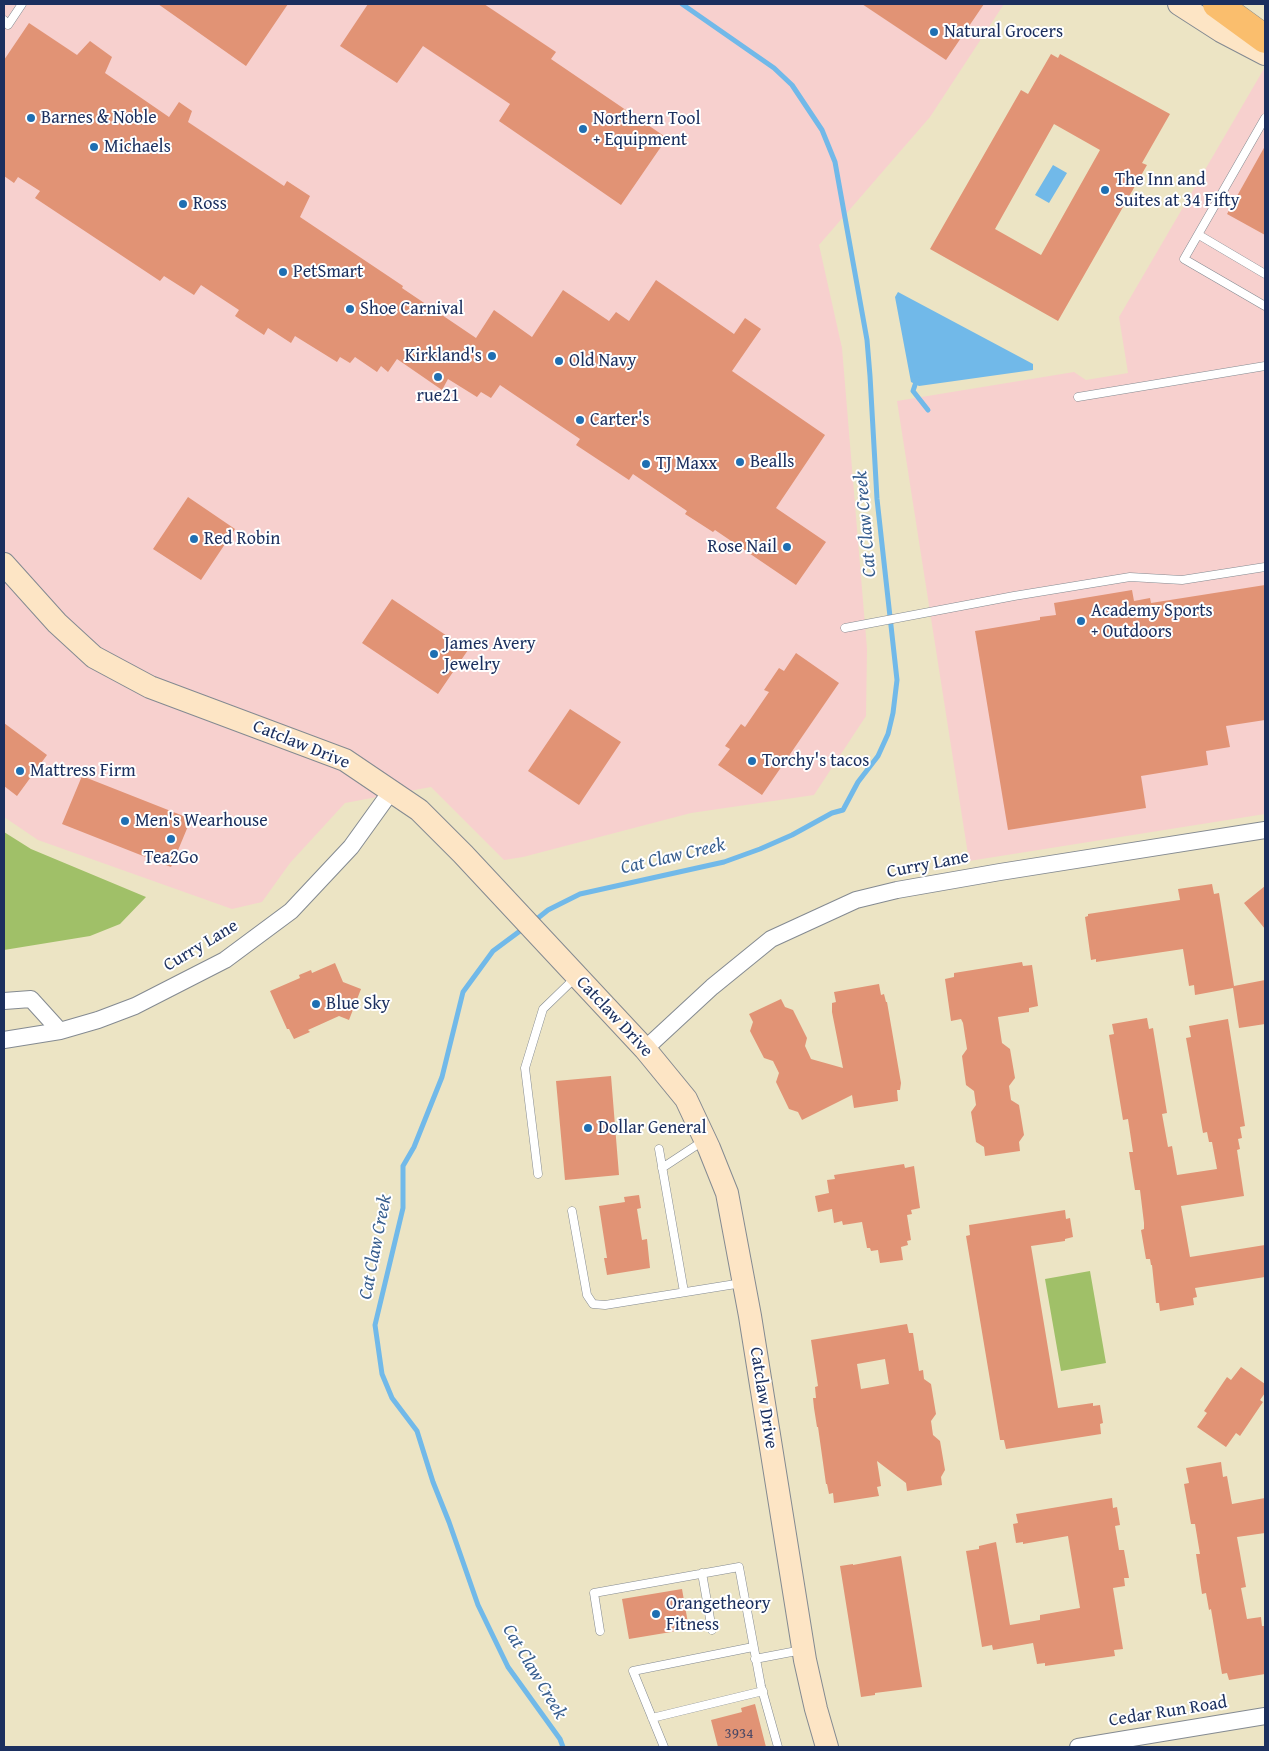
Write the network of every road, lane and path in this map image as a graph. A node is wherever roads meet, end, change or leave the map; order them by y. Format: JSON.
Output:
{"nodes":[{"id":1,"x":22,"y":4,"type":"edge"},
{"id":2,"x":1179,"y":4,"type":"edge"},
{"id":3,"x":1217,"y":4,"type":"edge"},
{"id":4,"x":5,"y":25,"type":"edge"},
{"id":5,"x":1265,"y":39,"type":"edge"},
{"id":6,"x":1265,"y":54,"type":"edge"},
{"id":7,"x":1264,"y":122,"type":"edge"},
{"id":8,"x":1199,"y":236,"type":"junction"},
{"id":9,"x":1265,"y":274,"type":"edge"},
{"id":10,"x":1265,"y":306,"type":"edge"},
{"id":11,"x":1265,"y":366,"type":"edge"},
{"id":12,"x":1078,"y":397,"type":"dead end"},
{"id":13,"x":4,"y":564,"type":"edge"},
{"id":14,"x":1265,"y":567,"type":"edge"},
{"id":15,"x":845,"y":628,"type":"dead end"},
{"id":16,"x":392,"y":790,"type":"junction"},
{"id":17,"x":1265,"y":830,"type":"edge"},
{"id":18,"x":576,"y":976,"type":"junction"},
{"id":19,"x":4,"y":1001,"type":"edge"},
{"id":20,"x":60,"y":1031,"type":"junction"},
{"id":21,"x":4,"y":1040,"type":"edge"},
{"id":22,"x":645,"y":1049,"type":"junction"},
{"id":23,"x":705,"y":1140,"type":"junction"},
{"id":24,"x":659,"y":1149,"type":"dead end"},
{"id":25,"x":662,"y":1168,"type":"junction"},
{"id":26,"x":538,"y":1174,"type":"dead end"},
{"id":27,"x":572,"y":1211,"type":"dead end"},
{"id":28,"x":744,"y":1282,"type":"junction"},
{"id":29,"x":684,"y":1292,"type":"junction"},
{"id":30,"x":702,"y":1573,"type":"junction"},
{"id":31,"x":712,"y":1630,"type":"dead end"},
{"id":32,"x":600,"y":1631,"type":"dead end"},
{"id":33,"x":753,"y":1646,"type":"junction"},
{"id":34,"x":804,"y":1650,"type":"junction"},
{"id":35,"x":755,"y":1660,"type":"junction"},
{"id":36,"x":763,"y":1691,"type":"junction"},
{"id":37,"x":1265,"y":1716,"type":"edge"},
{"id":38,"x":652,"y":1718,"type":"junction"},
{"id":39,"x":664,"y":1747,"type":"edge"},
{"id":40,"x":778,"y":1747,"type":"edge"},
{"id":41,"x":827,"y":1747,"type":"edge"},
{"id":42,"x":1078,"y":1747,"type":"edge"}],
"edges":[{"from":1,"to":4,"type":"lane"},
{"from":2,"to":6,"type":"street"},
{"from":3,"to":5,"type":"highway"},
{"from":7,"to":8,"type":"lane"},
{"from":8,"to":9,"type":"lane"},
{"from":8,"to":10,"type":"lane"},
{"from":11,"to":12,"type":"lane"},
{"from":13,"to":16,"type":"street","name":"Catclaw Drive"},
{"from":14,"to":15,"type":"lane"},
{"from":16,"to":18,"type":"street","name":"Catclaw Drive"},
{"from":16,"to":20,"type":"street","name":"Curry Lane"},
{"from":17,"to":22,"type":"street","name":"Curry Lane"},
{"from":18,"to":22,"type":"street","name":"Catclaw Drive"},
{"from":18,"to":26,"type":"lane"},
{"from":19,"to":20,"type":"street"},
{"from":20,"to":21,"type":"street","name":"Curry Lane"},
{"from":22,"to":23,"type":"street","name":"Catclaw Drive"},
{"from":23,"to":25,"type":"lane"},
{"from":23,"to":28,"type":"street","name":"Catclaw Drive"},
{"from":24,"to":25,"type":"lane"},
{"from":25,"to":29,"type":"lane"},
{"from":27,"to":29,"type":"lane"},
{"from":28,"to":29,"type":"lane"},
{"from":28,"to":34,"type":"street","name":"Catclaw Drive"},
{"from":30,"to":31,"type":"lane"},
{"from":30,"to":32,"type":"lane"},
{"from":30,"to":33,"type":"lane"},
{"from":33,"to":35,"type":"lane"},
{"from":33,"to":38,"type":"lane"},
{"from":34,"to":35,"type":"lane"},
{"from":34,"to":41,"type":"street","name":"Catclaw Drive"},
{"from":35,"to":36,"type":"lane"},
{"from":36,"to":38,"type":"lane"},
{"from":36,"to":40,"type":"lane"},
{"from":37,"to":42,"type":"street","name":"Cedar Run Road"},
{"from":38,"to":39,"type":"lane"}]}
